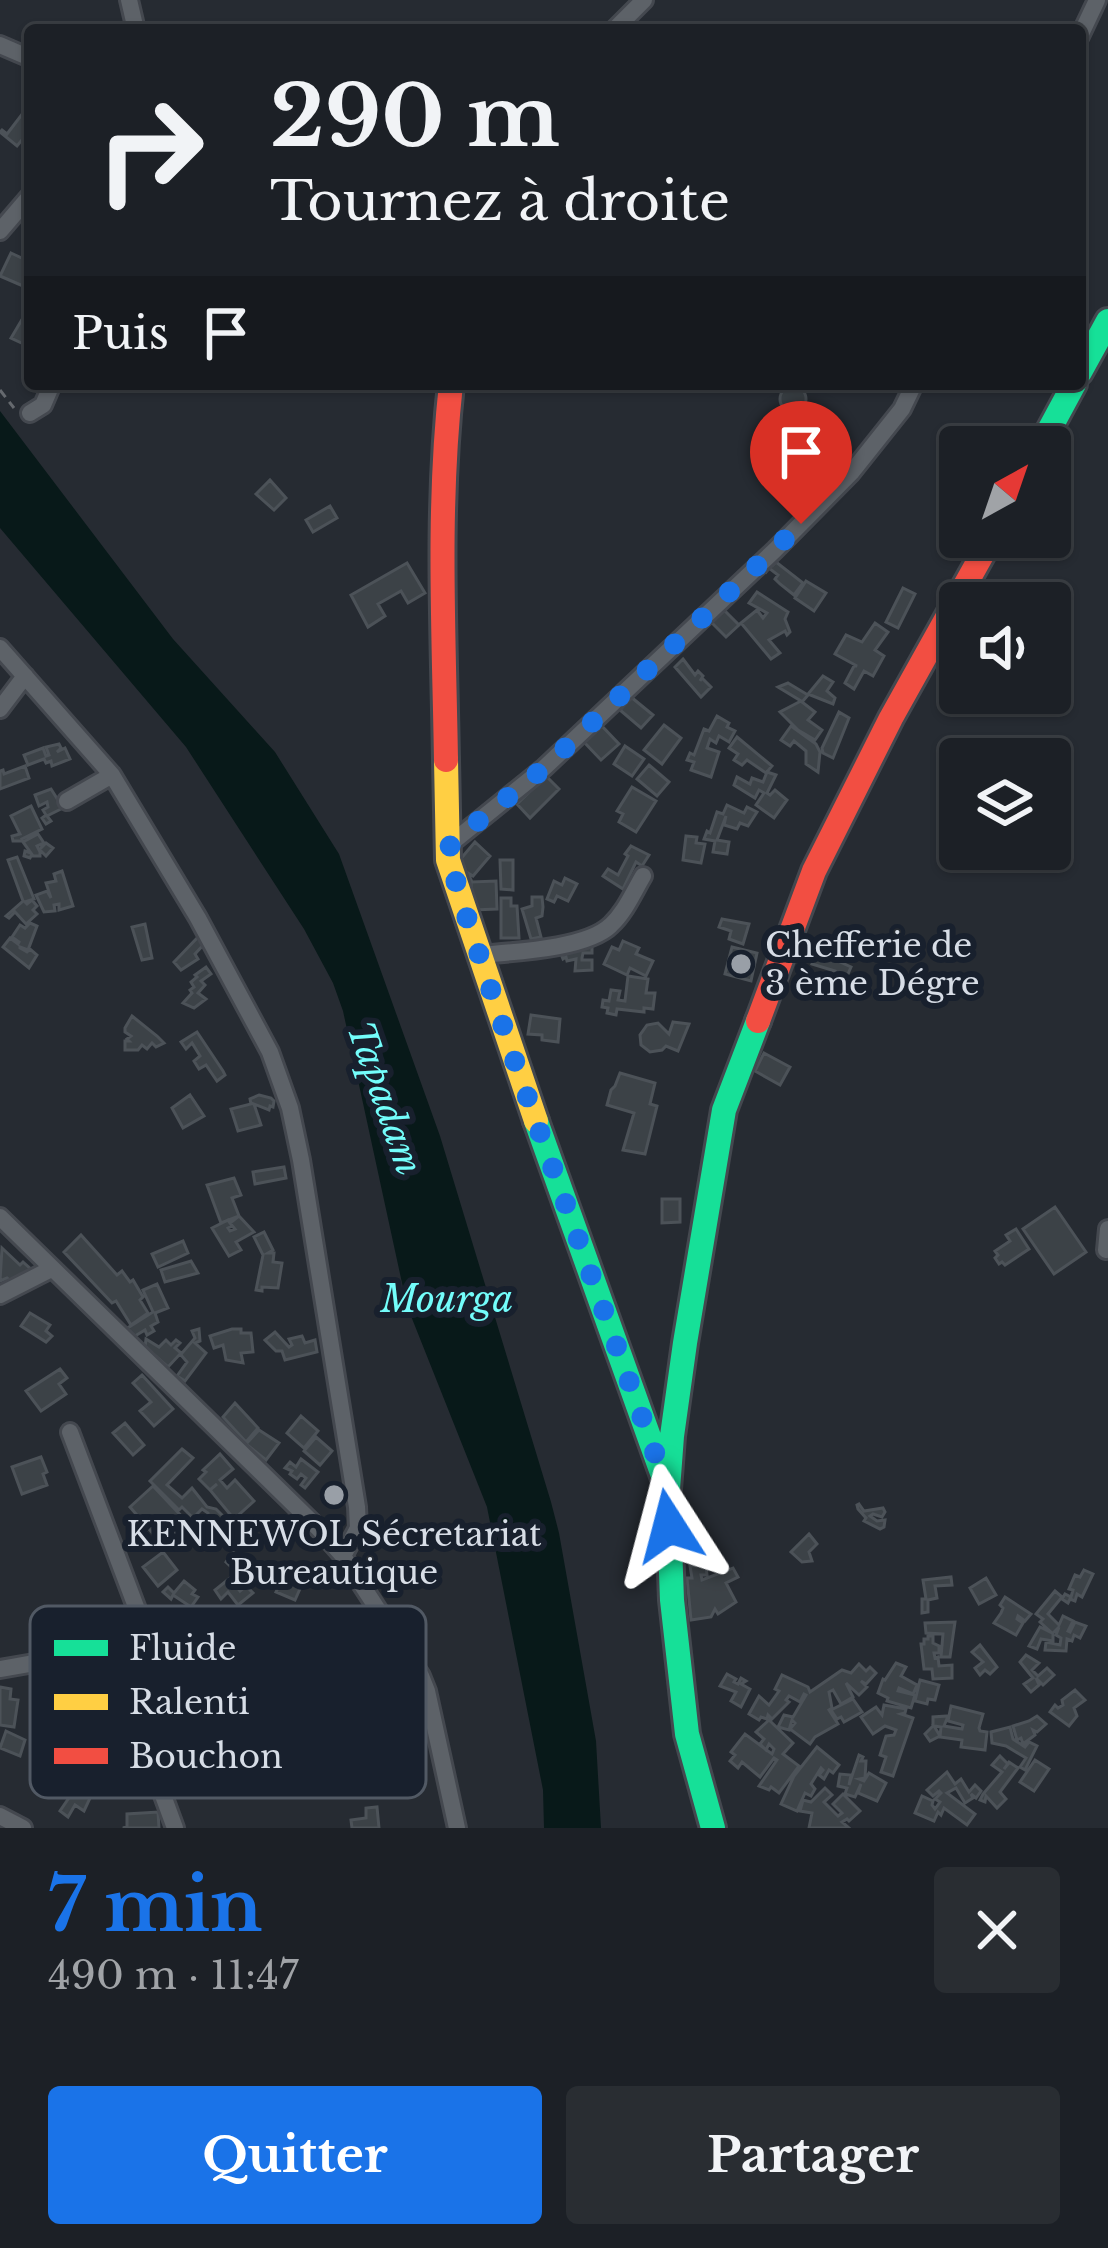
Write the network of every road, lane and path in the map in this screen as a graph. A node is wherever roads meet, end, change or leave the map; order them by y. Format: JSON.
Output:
{"nodes":[{"id":1,"x":644,"y":0,"type":"edge"},
{"id":2,"x":620,"y":24,"type":"edge"},
{"id":3,"x":24,"y":203,"type":"edge"},
{"id":4,"x":0,"y":231,"type":"edge"},
{"id":5,"x":1108,"y":321,"type":"edge"},
{"id":6,"x":1086,"y":361,"type":"edge"},
{"id":7,"x":49,"y":390,"type":"edge"},
{"id":8,"x":451,"y":390,"type":"edge"},
{"id":9,"x":911,"y":390,"type":"edge"},
{"id":10,"x":1071,"y":390,"type":"edge"},
{"id":11,"x":0,"y":391,"type":"edge"},
{"id":12,"x":30,"y":413,"type":"joint"},
{"id":13,"x":1051,"y":426,"type":"edge"},
{"id":14,"x":980,"y":558,"type":"edge"},
{"id":15,"x":0,"y":648,"type":"edge"},
{"id":16,"x":25,"y":676,"type":"junction"},
{"id":17,"x":0,"y":709,"type":"edge"},
{"id":18,"x":112,"y":775,"type":"junction"},
{"id":19,"x":67,"y":801,"type":"dead end"},
{"id":20,"x":447,"y":850,"type":"junction"},
{"id":21,"x":643,"y":876,"type":"dead end"},
{"id":22,"x":479,"y":955,"type":"junction"},
{"id":23,"x":0,"y":1216,"type":"edge"},
{"id":24,"x":1108,"y":1229,"type":"edge"},
{"id":25,"x":1106,"y":1250,"type":"edge"},
{"id":26,"x":51,"y":1269,"type":"junction"},
{"id":27,"x":0,"y":1295,"type":"edge"},
{"id":28,"x":70,"y":1432,"type":"dead end"},
{"id":29,"x":668,"y":1490,"type":"junction"},
{"id":30,"x":343,"y":1556,"type":"junction"},
{"id":31,"x":136,"y":1606,"type":"edge"},
{"id":32,"x":377,"y":1606,"type":"edge"},
{"id":33,"x":30,"y":1664,"type":"edge"},
{"id":34,"x":0,"y":1669,"type":"edge"},
{"id":35,"x":426,"y":1686,"type":"edge"},
{"id":36,"x":164,"y":1798,"type":"edge"},
{"id":37,"x":0,"y":1816,"type":"edge"},
{"id":38,"x":23,"y":1828,"type":"edge"},
{"id":39,"x":175,"y":1828,"type":"edge"},
{"id":40,"x":457,"y":1828,"type":"edge"},
{"id":41,"x":713,"y":1828,"type":"edge"}],
"edges":[{"from":1,"to":2,"type":"street"},
{"from":3,"to":4,"type":"street"},
{"from":5,"to":6,"type":"main road"},
{"from":7,"to":12,"type":"street"},
{"from":8,"to":20,"type":"main road"},
{"from":9,"to":20,"type":"street"},
{"from":10,"to":13,"type":"main road"},
{"from":11,"to":12,"type":"path"},
{"from":14,"to":29,"type":"main road"},
{"from":15,"to":16,"type":"street"},
{"from":16,"to":17,"type":"street"},
{"from":16,"to":18,"type":"street"},
{"from":18,"to":19,"type":"street"},
{"from":18,"to":30,"type":"street"},
{"from":20,"to":22,"type":"main road"},
{"from":21,"to":22,"type":"street"},
{"from":22,"to":29,"type":"main road"},
{"from":23,"to":26,"type":"street"},
{"from":24,"to":25,"type":"street"},
{"from":26,"to":27,"type":"street"},
{"from":26,"to":30,"type":"street"},
{"from":28,"to":31,"type":"street"},
{"from":29,"to":41,"type":"main road"},
{"from":30,"to":32,"type":"street"},
{"from":33,"to":34,"type":"street"},
{"from":35,"to":40,"type":"street"},
{"from":36,"to":39,"type":"street"},
{"from":37,"to":38,"type":"street"}]}
